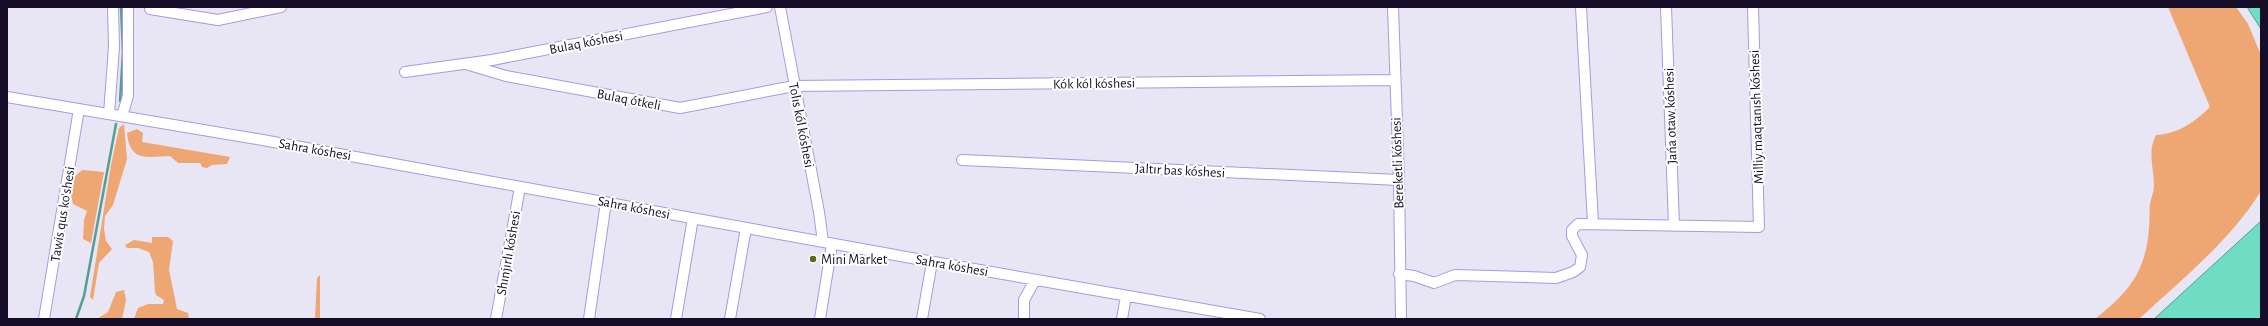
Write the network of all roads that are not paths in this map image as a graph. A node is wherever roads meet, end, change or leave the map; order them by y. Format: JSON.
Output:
{"nodes":[{"id":1,"x":113,"y":7,"type":"edge"},
{"id":2,"x":128,"y":7,"type":"edge"},
{"id":3,"x":281,"y":7,"type":"edge"},
{"id":4,"x":767,"y":7,"type":"edge"},
{"id":5,"x":780,"y":7,"type":"edge"},
{"id":6,"x":1393,"y":7,"type":"edge"},
{"id":7,"x":1581,"y":7,"type":"edge"},
{"id":8,"x":1666,"y":7,"type":"edge"},
{"id":9,"x":1752,"y":7,"type":"edge"},
{"id":10,"x":150,"y":8,"type":"dead end"},
{"id":11,"x":466,"y":64,"type":"junction"},
{"id":12,"x":405,"y":72,"type":"dead end"},
{"id":13,"x":1395,"y":80,"type":"junction"},
{"id":14,"x":794,"y":86,"type":"junction"},
{"id":15,"x":7,"y":97,"type":"edge"},
{"id":16,"x":79,"y":109,"type":"junction"},
{"id":17,"x":109,"y":114,"type":"junction"},
{"id":18,"x":122,"y":116,"type":"junction"},
{"id":19,"x":962,"y":160,"type":"dead end"},
{"id":20,"x":1399,"y":180,"type":"junction"},
{"id":21,"x":520,"y":187,"type":"junction"},
{"id":22,"x":606,"y":202,"type":"junction"},
{"id":23,"x":693,"y":218,"type":"junction"},
{"id":24,"x":1593,"y":223,"type":"junction"},
{"id":25,"x":1674,"y":226,"type":"junction"},
{"id":26,"x":746,"y":228,"type":"junction"},
{"id":27,"x":828,"y":243,"type":"junction"},
{"id":28,"x":932,"y":262,"type":"junction"},
{"id":29,"x":1399,"y":274,"type":"junction"},
{"id":30,"x":1035,"y":280,"type":"junction"},
{"id":31,"x":1126,"y":296,"type":"junction"},
{"id":32,"x":1226,"y":316,"type":"edge"},
{"id":33,"x":44,"y":319,"type":"edge"},
{"id":34,"x":496,"y":319,"type":"edge"},
{"id":35,"x":589,"y":319,"type":"edge"},
{"id":36,"x":676,"y":319,"type":"edge"},
{"id":37,"x":730,"y":319,"type":"edge"},
{"id":38,"x":820,"y":319,"type":"edge"},
{"id":39,"x":922,"y":319,"type":"edge"},
{"id":40,"x":1024,"y":319,"type":"edge"},
{"id":41,"x":1122,"y":319,"type":"edge"},
{"id":42,"x":1260,"y":319,"type":"edge"},
{"id":43,"x":1401,"y":319,"type":"edge"}],
"edges":[{"from":1,"to":17,"type":"street"},
{"from":2,"to":18,"type":"street"},
{"from":3,"to":10,"type":"street"},
{"from":4,"to":11,"type":"street","name":"Bulaq kóshesi"},
{"from":5,"to":14,"type":"street","name":"Tolıs kól kóshesi"},
{"from":6,"to":13,"type":"street","name":"Bereketli kóshesi"},
{"from":7,"to":24,"type":"street"},
{"from":8,"to":25,"type":"street","name":"Jańa otaw kóshesi"},
{"from":9,"to":25,"type":"street","name":"Milliy maqtanısh kóshesi"},
{"from":11,"to":12,"type":"street","name":"Bulaq kóshesi"},
{"from":11,"to":14,"type":"street","name":"Bulaq ótkeli"},
{"from":13,"to":14,"type":"street","name":"Kók kól kóshesi"},
{"from":13,"to":20,"type":"street","name":"Bereketli kóshesi"},
{"from":14,"to":27,"type":"street","name":"Tolıs kól kóshesi"},
{"from":15,"to":16,"type":"street","name":"Sahra kóshesi"},
{"from":16,"to":17,"type":"street","name":"Sahra kóshesi"},
{"from":16,"to":33,"type":"street","name":"Tawis qus ko'shesi"},
{"from":17,"to":18,"type":"street","name":"Sahra kóshesi"},
{"from":18,"to":21,"type":"street","name":"Sahra kóshesi"},
{"from":19,"to":20,"type":"street","name":"Jaltır bas kóshesi"},
{"from":20,"to":29,"type":"street","name":"Bereketli kóshesi"},
{"from":21,"to":22,"type":"street","name":"Sahra kóshesi"},
{"from":21,"to":34,"type":"street","name":"Shınjırlı kóshesi"},
{"from":22,"to":23,"type":"street","name":"Sahra kóshesi"},
{"from":22,"to":35,"type":"street"},
{"from":23,"to":26,"type":"street","name":"Sahra kóshesi"},
{"from":23,"to":36,"type":"street"},
{"from":24,"to":25,"type":"street"},
{"from":24,"to":29,"type":"street"},
{"from":26,"to":27,"type":"street","name":"Sahra kóshesi"},
{"from":26,"to":37,"type":"street"},
{"from":27,"to":28,"type":"street","name":"Sahra kóshesi"},
{"from":27,"to":38,"type":"street","name":"Tolıs kól kóshesi"},
{"from":28,"to":30,"type":"street","name":"Sahra kóshesi"},
{"from":28,"to":39,"type":"street"},
{"from":29,"to":43,"type":"street","name":"Bereketli kóshesi"},
{"from":30,"to":31,"type":"street","name":"Sahra kóshesi"},
{"from":30,"to":40,"type":"street"},
{"from":31,"to":32,"type":"street","name":"Sahra kóshesi"},
{"from":31,"to":41,"type":"street"},
{"from":32,"to":42,"type":"street","name":"Sahra kóshesi"}]}
